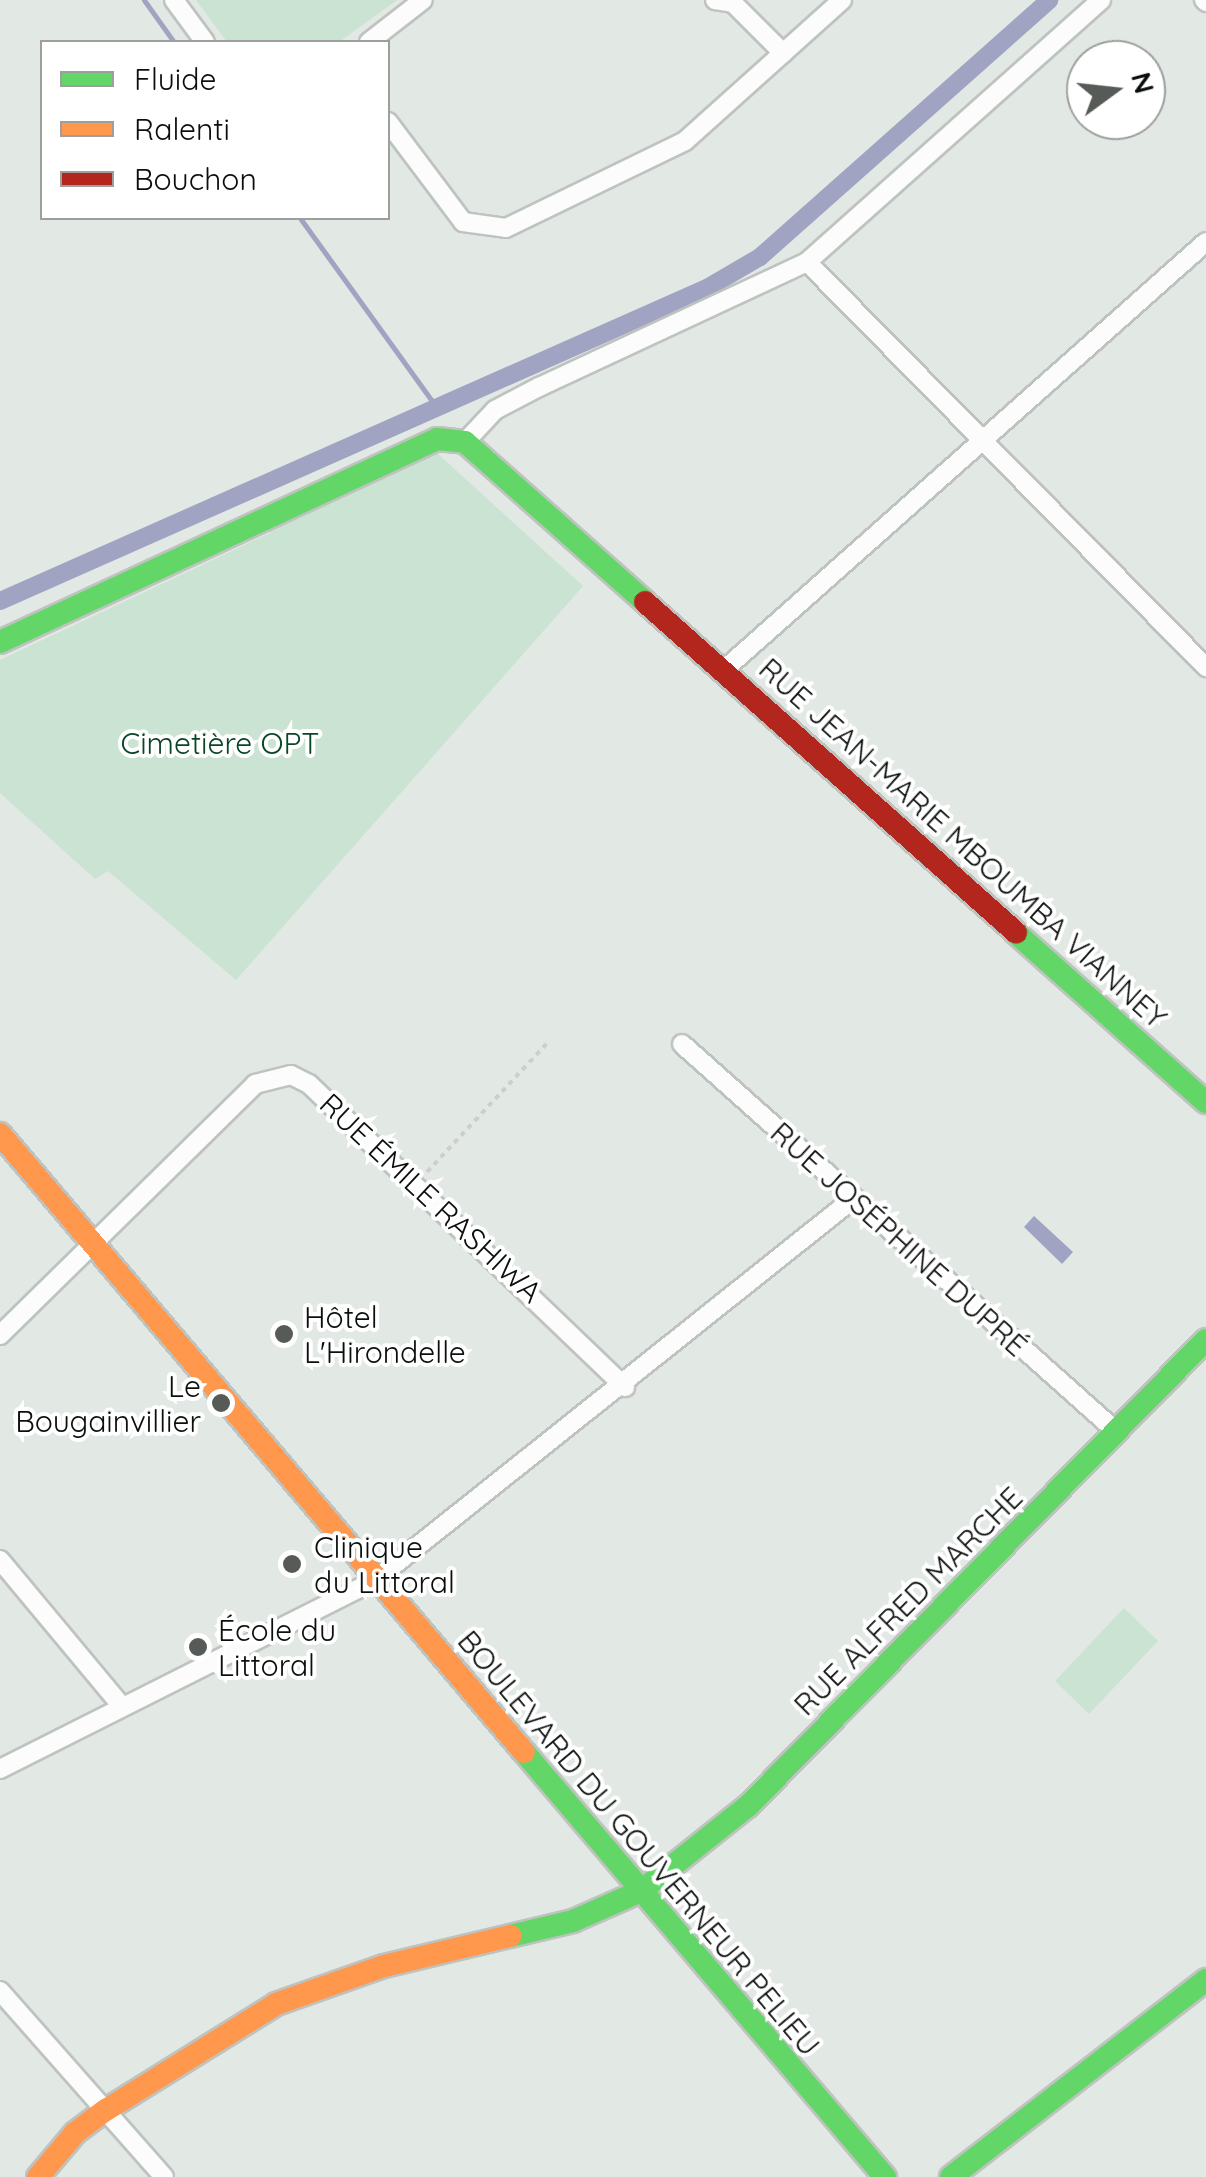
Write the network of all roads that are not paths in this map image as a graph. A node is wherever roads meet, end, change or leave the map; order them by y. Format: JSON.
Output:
{"nodes":[{"id":1,"x":174,"y":0,"type":"edge"},
{"id":2,"x":423,"y":0,"type":"edge"},
{"id":3,"x":714,"y":0,"type":"edge"},
{"id":4,"x":842,"y":0,"type":"edge"},
{"id":5,"x":1100,"y":0,"type":"edge"},
{"id":6,"x":204,"y":40,"type":"edge"},
{"id":7,"x":371,"y":40,"type":"edge"},
{"id":8,"x":783,"y":53,"type":"junction"},
{"id":9,"x":390,"y":125,"type":"edge"},
{"id":10,"x":1206,"y":242,"type":"edge"},
{"id":11,"x":807,"y":262,"type":"junction"},
{"id":12,"x":465,"y":442,"type":"junction"},
{"id":13,"x":981,"y":445,"type":"junction"},
{"id":14,"x":0,"y":642,"type":"edge"},
{"id":15,"x":1206,"y":667,"type":"edge"},
{"id":16,"x":725,"y":669,"type":"junction"},
{"id":17,"x":682,"y":1044,"type":"dead end"},
{"id":18,"x":1206,"y":1102,"type":"edge"},
{"id":19,"x":0,"y":1134,"type":"edge"},
{"id":20,"x":853,"y":1199,"type":"junction"},
{"id":21,"x":95,"y":1244,"type":"junction"},
{"id":22,"x":0,"y":1335,"type":"edge"},
{"id":23,"x":1206,"y":1340,"type":"edge"},
{"id":24,"x":625,"y":1387,"type":"junction"},
{"id":25,"x":1118,"y":1433,"type":"junction"},
{"id":26,"x":0,"y":1560,"type":"edge"},
{"id":27,"x":376,"y":1580,"type":"junction"},
{"id":28,"x":121,"y":1705,"type":"junction"},
{"id":29,"x":0,"y":1770,"type":"edge"},
{"id":30,"x":641,"y":1891,"type":"junction"},
{"id":31,"x":1206,"y":1980,"type":"edge"},
{"id":32,"x":0,"y":1990,"type":"edge"},
{"id":33,"x":106,"y":2110,"type":"junction"},
{"id":34,"x":38,"y":2177,"type":"edge"},
{"id":35,"x":164,"y":2177,"type":"edge"},
{"id":36,"x":885,"y":2177,"type":"edge"},
{"id":37,"x":951,"y":2177,"type":"edge"}],
"edges":[{"from":1,"to":6,"type":"street"},
{"from":2,"to":7,"type":"street"},
{"from":3,"to":8,"type":"street"},
{"from":4,"to":8,"type":"street"},
{"from":5,"to":11,"type":"street"},
{"from":8,"to":9,"type":"street"},
{"from":10,"to":13,"type":"street"},
{"from":11,"to":12,"type":"street"},
{"from":11,"to":13,"type":"street"},
{"from":12,"to":14,"type":"street"},
{"from":12,"to":16,"type":"street","name":"RUE JEAN-MARIE MBOUMBA VIANNEY"},
{"from":13,"to":15,"type":"street"},
{"from":13,"to":16,"type":"street"},
{"from":16,"to":18,"type":"street","name":"RUE JEAN-MARIE MBOUMBA VIANNEY"},
{"from":17,"to":20,"type":"street","name":"RUE JOSÉPHINE DUPRÉ"},
{"from":19,"to":21,"type":"street","name":"BOULEVARD DU GOUVERNEUR PELIEU"},
{"from":20,"to":24,"type":"street"},
{"from":20,"to":25,"type":"street","name":"RUE JOSÉPHINE DUPRÉ"},
{"from":21,"to":22,"type":"street"},
{"from":21,"to":24,"type":"street","name":"RUE ÉMILE RASHIWA"},
{"from":21,"to":27,"type":"street","name":"BOULEVARD DU GOUVERNEUR PELIEU"},
{"from":23,"to":25,"type":"street","name":"RUE ALFRED MARCHE"},
{"from":24,"to":27,"type":"street"},
{"from":25,"to":30,"type":"street","name":"RUE ALFRED MARCHE"},
{"from":26,"to":28,"type":"street"},
{"from":27,"to":28,"type":"street"},
{"from":27,"to":30,"type":"street","name":"BOULEVARD DU GOUVERNEUR PELIEU"},
{"from":28,"to":29,"type":"street"},
{"from":30,"to":33,"type":"street","name":"RUE ALFRED MARCHE"},
{"from":30,"to":36,"type":"street","name":"BOULEVARD DU GOUVERNEUR PELIEU"},
{"from":31,"to":37,"type":"street"},
{"from":32,"to":33,"type":"street"},
{"from":33,"to":34,"type":"street","name":"RUE ALFRED MARCHE"},
{"from":33,"to":35,"type":"street"}]}
